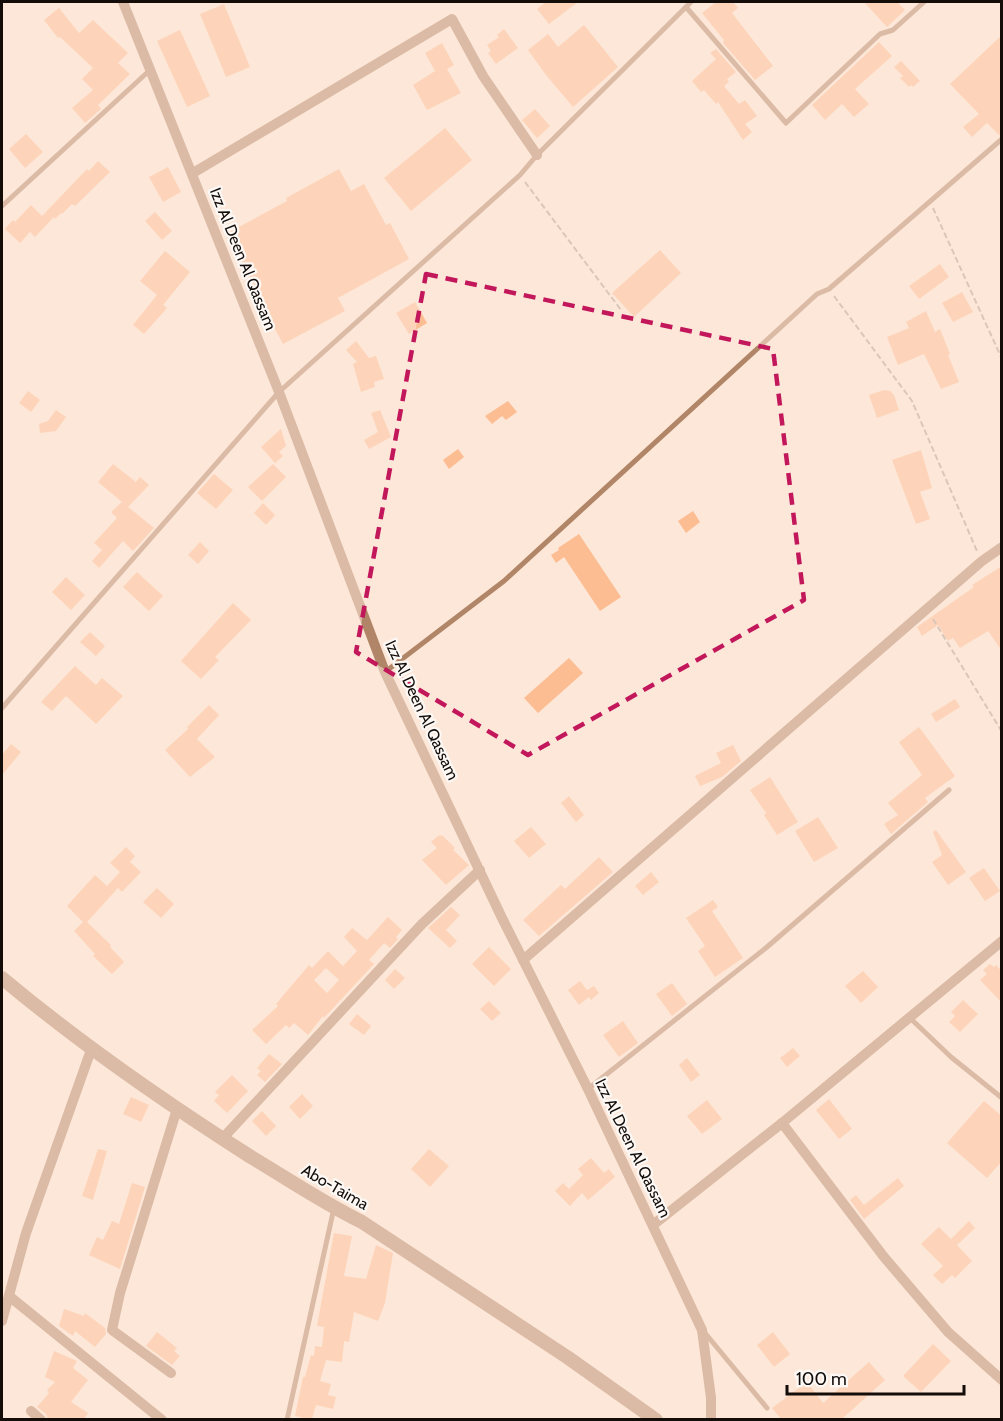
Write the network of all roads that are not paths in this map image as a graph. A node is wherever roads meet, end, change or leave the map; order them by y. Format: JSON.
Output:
{"nodes":[{"id":1,"x":123,"y":2,"type":"edge"},
{"id":2,"x":691,"y":2,"type":"edge"},
{"id":3,"x":924,"y":2,"type":"edge"},
{"id":4,"x":686,"y":8,"type":"junction"},
{"id":5,"x":150,"y":70,"type":"junction"},
{"id":6,"x":1002,"y":139,"type":"edge"},
{"id":7,"x":537,"y":155,"type":"junction"},
{"id":8,"x":193,"y":173,"type":"junction"},
{"id":9,"x":2,"y":206,"type":"edge"},
{"id":10,"x":279,"y":392,"type":"junction"},
{"id":11,"x":1002,"y":547,"type":"edge"},
{"id":12,"x":386,"y":672,"type":"junction"},
{"id":13,"x":2,"y":708,"type":"edge"},
{"id":14,"x":949,"y":790,"type":"dead end"},
{"id":15,"x":480,"y":870,"type":"junction"},
{"id":16,"x":1002,"y":941,"type":"edge"},
{"id":17,"x":523,"y":960,"type":"junction"},
{"id":18,"x":2,"y":978,"type":"edge"},
{"id":19,"x":909,"y":1018,"type":"junction"},
{"id":20,"x":91,"y":1050,"type":"junction"},
{"id":21,"x":588,"y":1089,"type":"junction"},
{"id":22,"x":1002,"y":1098,"type":"edge"},
{"id":23,"x":177,"y":1109,"type":"junction"},
{"id":24,"x":782,"y":1123,"type":"junction"},
{"id":25,"x":222,"y":1139,"type":"junction"},
{"id":26,"x":334,"y":1208,"type":"junction"},
{"id":27,"x":653,"y":1225,"type":"junction"},
{"id":28,"x":9,"y":1296,"type":"junction"},
{"id":29,"x":2,"y":1321,"type":"edge"},
{"id":30,"x":702,"y":1330,"type":"junction"},
{"id":31,"x":171,"y":1373,"type":"dead end"},
{"id":32,"x":1002,"y":1380,"type":"edge"},
{"id":33,"x":767,"y":1408,"type":"dead end"},
{"id":34,"x":31,"y":1411,"type":"dead end"},
{"id":35,"x":41,"y":1419,"type":"edge"},
{"id":36,"x":162,"y":1419,"type":"edge"},
{"id":37,"x":286,"y":1419,"type":"edge"},
{"id":38,"x":656,"y":1419,"type":"edge"},
{"id":39,"x":711,"y":1419,"type":"edge"}],
"edges":[{"from":1,"to":5,"type":"street","name":"Izz Al Deen Al Qassam"},
{"from":2,"to":4,"type":"lane"},
{"from":3,"to":4,"type":"lane"},
{"from":4,"to":7,"type":"lane"},
{"from":5,"to":8,"type":"street","name":"Izz Al Deen Al Qassam"},
{"from":5,"to":9,"type":"lane"},
{"from":6,"to":12,"type":"lane"},
{"from":7,"to":8,"type":"street"},
{"from":7,"to":10,"type":"lane"},
{"from":8,"to":10,"type":"street","name":"Izz Al Deen Al Qassam"},
{"from":10,"to":12,"type":"street","name":"Izz Al Deen Al Qassam"},
{"from":10,"to":13,"type":"lane"},
{"from":11,"to":17,"type":"street"},
{"from":12,"to":15,"type":"street","name":"Izz Al Deen Al Qassam"},
{"from":14,"to":21,"type":"lane"},
{"from":15,"to":17,"type":"street","name":"Izz Al Deen Al Qassam"},
{"from":15,"to":25,"type":"street"},
{"from":16,"to":19,"type":"street"},
{"from":17,"to":21,"type":"street","name":"Izz Al Deen Al Qassam"},
{"from":18,"to":20,"type":"street","name":"Abo-Taima"},
{"from":19,"to":22,"type":"lane"},
{"from":19,"to":24,"type":"street"},
{"from":20,"to":23,"type":"street","name":"Abo-Taima"},
{"from":20,"to":28,"type":"street"},
{"from":21,"to":27,"type":"street","name":"Izz Al Deen Al Qassam"},
{"from":23,"to":25,"type":"street","name":"Abo-Taima"},
{"from":23,"to":31,"type":"street"},
{"from":24,"to":27,"type":"street"},
{"from":24,"to":32,"type":"street"},
{"from":25,"to":26,"type":"street","name":"Abo-Taima"},
{"from":26,"to":37,"type":"lane"},
{"from":26,"to":38,"type":"street","name":"Abo-Taima"},
{"from":27,"to":30,"type":"street","name":"Izz Al Deen Al Qassam"},
{"from":28,"to":29,"type":"street"},
{"from":28,"to":36,"type":"street"},
{"from":30,"to":33,"type":"lane"},
{"from":30,"to":39,"type":"street","name":"Izz Al Deen Al Qassam"},
{"from":34,"to":35,"type":"street"}]}
